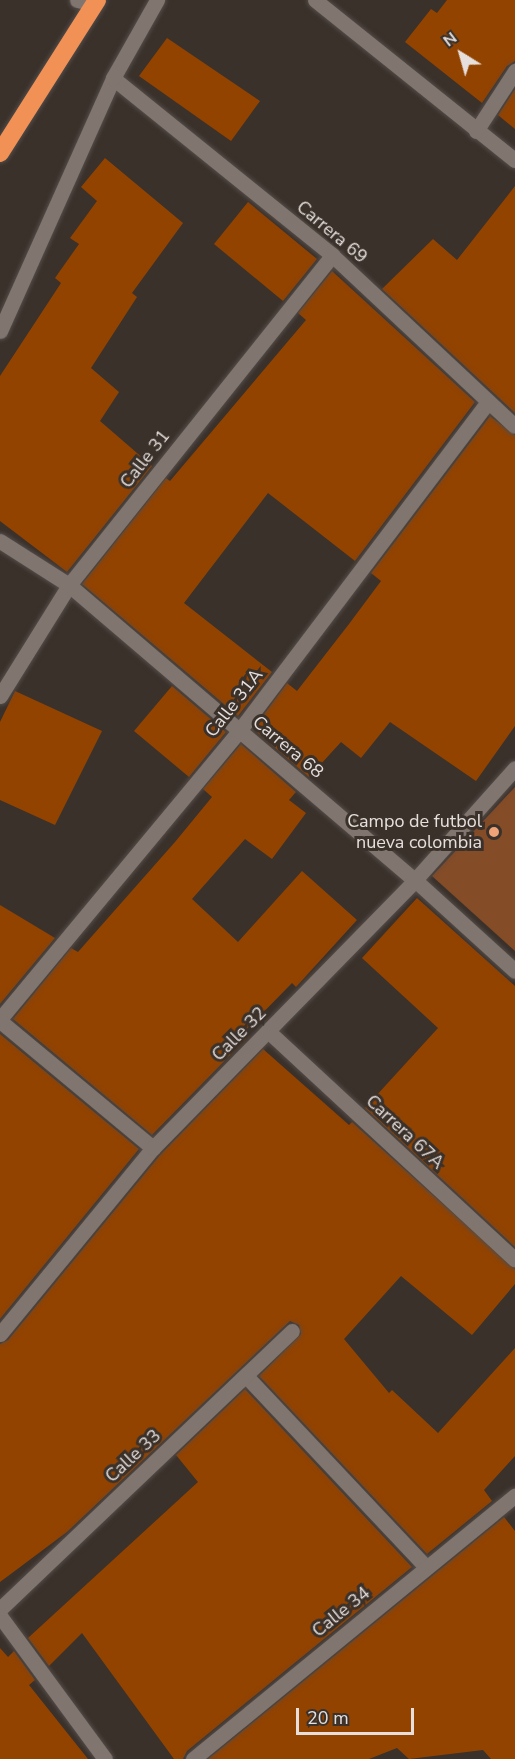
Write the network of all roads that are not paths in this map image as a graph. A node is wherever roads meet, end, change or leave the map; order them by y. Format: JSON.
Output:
{"nodes":[{"id":1,"x":157,"y":0,"type":"edge"},
{"id":2,"x":315,"y":0,"type":"edge"},
{"id":3,"x":90,"y":1,"type":"edge"},
{"id":4,"x":515,"y":71,"type":"edge"},
{"id":5,"x":113,"y":78,"type":"junction"},
{"id":6,"x":477,"y":131,"type":"junction"},
{"id":7,"x":0,"y":153,"type":"edge"},
{"id":8,"x":515,"y":160,"type":"edge"},
{"id":9,"x":332,"y":255,"type":"junction"},
{"id":10,"x":0,"y":331,"type":"edge"},
{"id":11,"x":488,"y":402,"type":"junction"},
{"id":12,"x":515,"y":426,"type":"edge"},
{"id":13,"x":0,"y":540,"type":"edge"},
{"id":14,"x":69,"y":585,"type":"junction"},
{"id":15,"x":0,"y":696,"type":"edge"},
{"id":16,"x":239,"y":730,"type":"junction"},
{"id":17,"x":515,"y":768,"type":"edge"},
{"id":18,"x":415,"y":880,"type":"junction"},
{"id":19,"x":515,"y":971,"type":"edge"},
{"id":20,"x":0,"y":1020,"type":"edge"},
{"id":21,"x":269,"y":1032,"type":"junction"},
{"id":22,"x":153,"y":1148,"type":"junction"},
{"id":23,"x":515,"y":1260,"type":"edge"},
{"id":24,"x":292,"y":1331,"type":"dead end"},
{"id":25,"x":0,"y":1334,"type":"edge"},
{"id":26,"x":246,"y":1376,"type":"junction"},
{"id":27,"x":514,"y":1498,"type":"edge"},
{"id":28,"x":426,"y":1568,"type":"junction"},
{"id":29,"x":0,"y":1609,"type":"edge"},
{"id":30,"x":0,"y":1616,"type":"edge"},
{"id":31,"x":105,"y":1759,"type":"edge"},
{"id":32,"x":193,"y":1759,"type":"edge"}],
"edges":[{"from":1,"to":5,"type":"street"},
{"from":2,"to":6,"type":"street"},
{"from":3,"to":7,"type":"highway"},
{"from":4,"to":6,"type":"street"},
{"from":5,"to":9,"type":"street","name":"Carrera 69"},
{"from":5,"to":10,"type":"street"},
{"from":6,"to":8,"type":"street"},
{"from":9,"to":11,"type":"street","name":"Carrera 69"},
{"from":9,"to":14,"type":"street","name":"Calle 31"},
{"from":11,"to":12,"type":"street","name":"Carrera 69"},
{"from":11,"to":16,"type":"street","name":"Calle 31A"},
{"from":13,"to":14,"type":"street","name":"Carrera 68"},
{"from":14,"to":15,"type":"street","name":"Calle 31"},
{"from":14,"to":16,"type":"street","name":"Carrera 68"},
{"from":16,"to":18,"type":"street","name":"Carrera 68"},
{"from":16,"to":20,"type":"street","name":"Calle 31A"},
{"from":17,"to":18,"type":"street","name":"Calle 32"},
{"from":18,"to":19,"type":"street","name":"Carrera 68"},
{"from":18,"to":21,"type":"street","name":"Calle 32"},
{"from":20,"to":22,"type":"street"},
{"from":21,"to":22,"type":"street","name":"Calle 32"},
{"from":21,"to":23,"type":"street","name":"Carrera 67A"},
{"from":22,"to":25,"type":"street","name":"Calle 32"},
{"from":24,"to":26,"type":"street","name":"Calle 33"},
{"from":26,"to":28,"type":"street"},
{"from":26,"to":29,"type":"street","name":"Calle 33"},
{"from":27,"to":28,"type":"street","name":"Calle 34"},
{"from":28,"to":32,"type":"street","name":"Calle 34"},
{"from":30,"to":31,"type":"street"}]}
